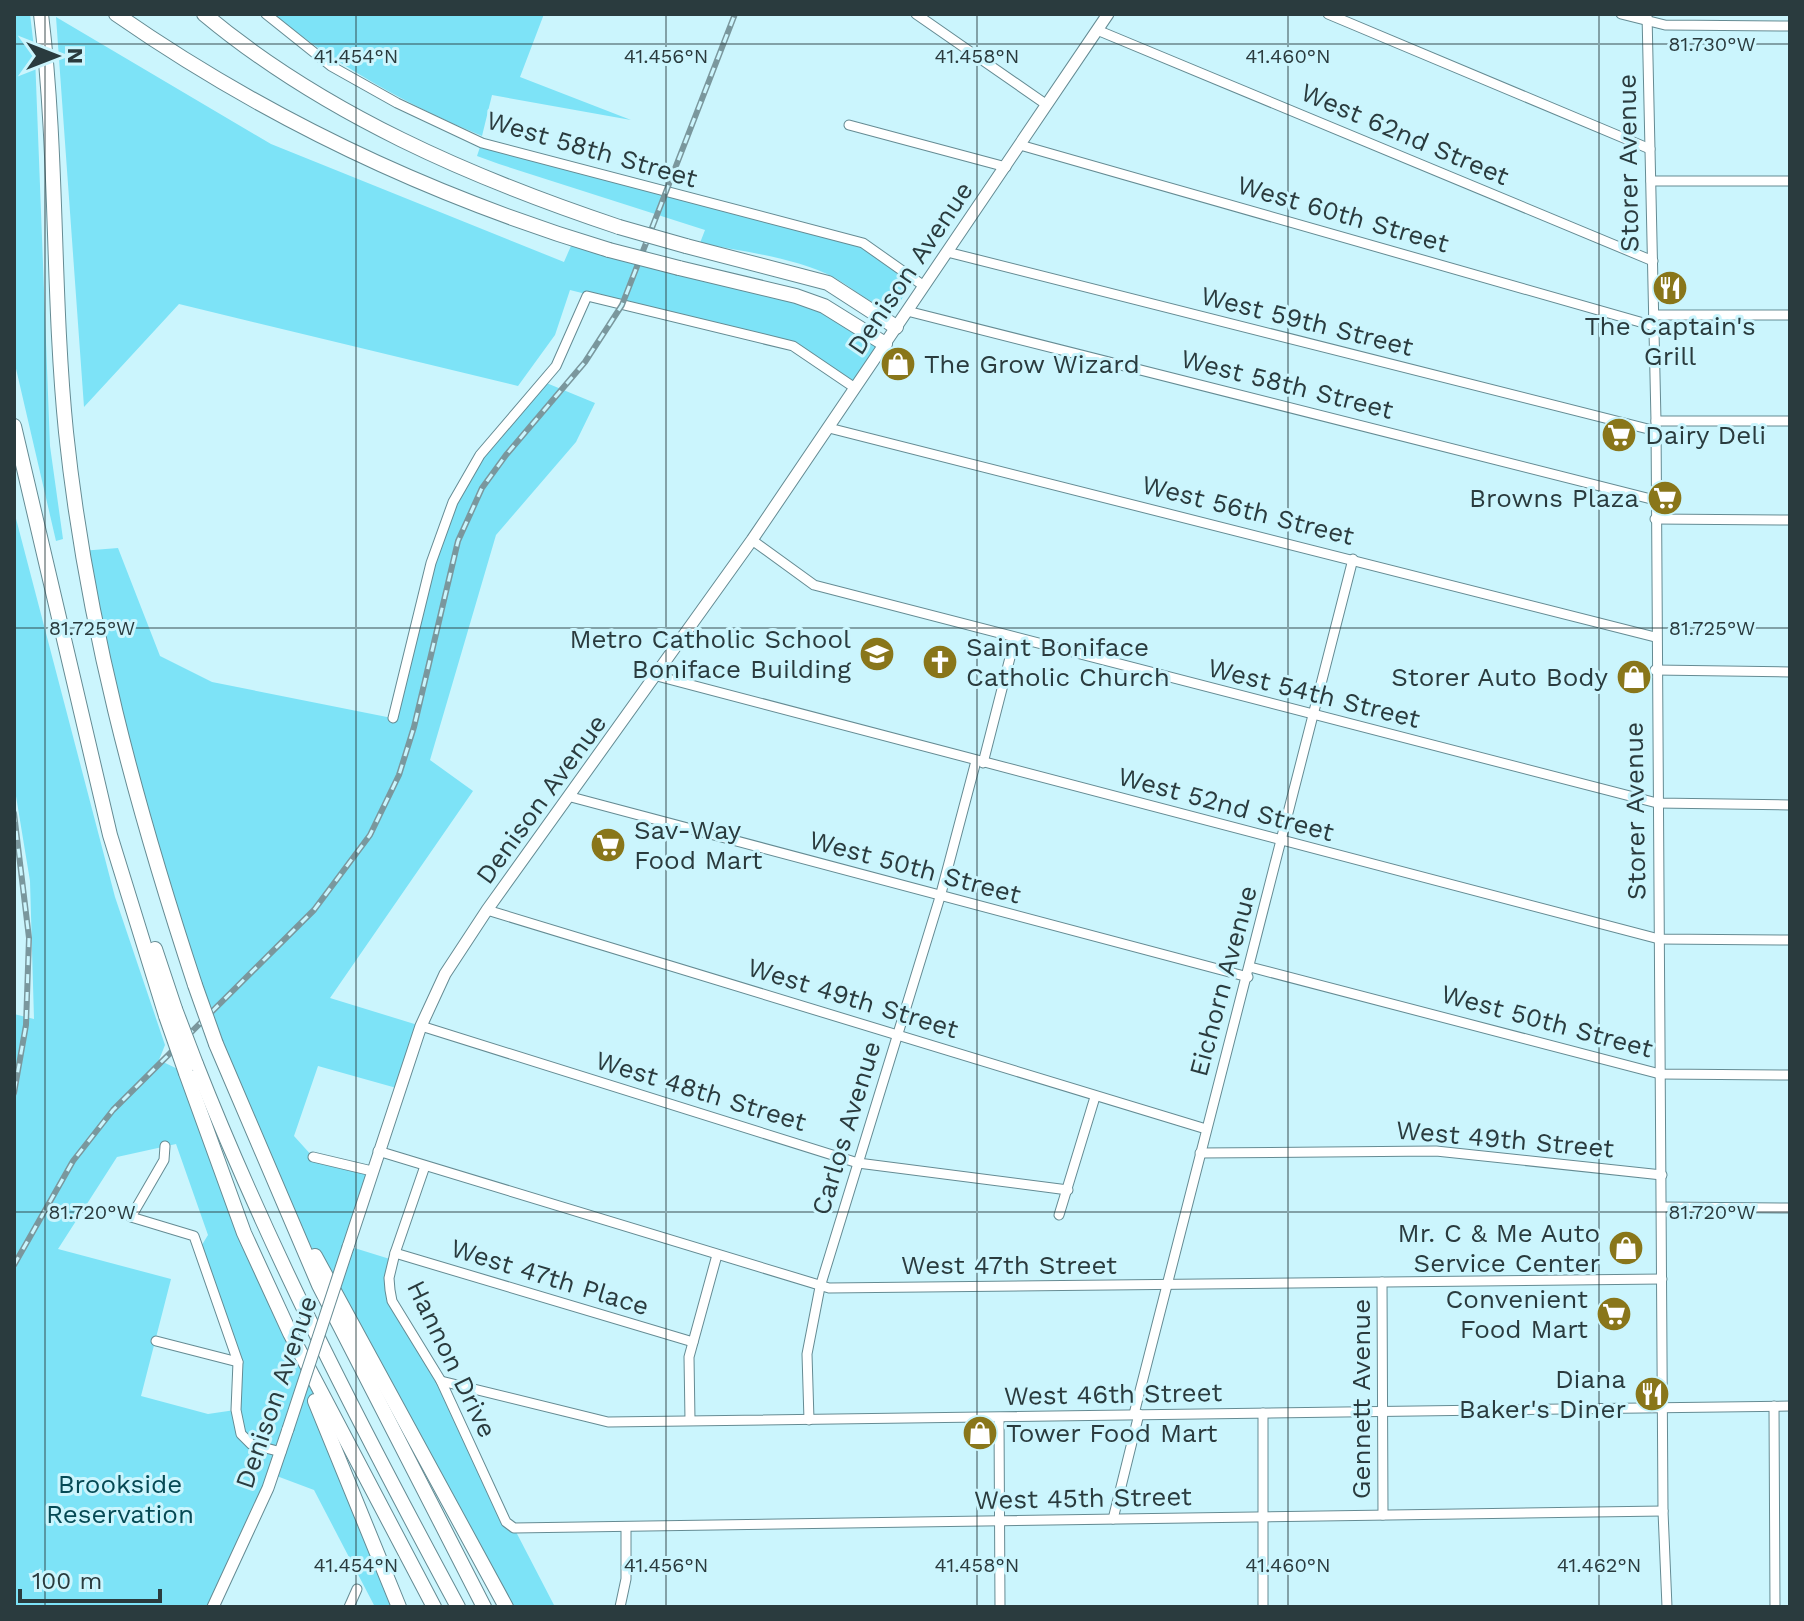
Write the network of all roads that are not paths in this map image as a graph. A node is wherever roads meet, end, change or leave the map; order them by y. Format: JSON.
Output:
{"nodes":[{"id":1,"x":41,"y":14,"type":"edge"},
{"id":2,"x":116,"y":14,"type":"edge"},
{"id":3,"x":204,"y":14,"type":"edge"},
{"id":4,"x":266,"y":14,"type":"edge"},
{"id":5,"x":916,"y":14,"type":"edge"},
{"id":6,"x":1328,"y":14,"type":"edge"},
{"id":7,"x":1621,"y":14,"type":"edge"},
{"id":8,"x":1104,"y":15,"type":"edge"},
{"id":9,"x":1647,"y":18,"type":"edge"},
{"id":10,"x":1790,"y":26,"type":"edge"},
{"id":11,"x":1097,"y":30,"type":"junction"},
{"id":12,"x":1047,"y":105,"type":"junction"},
{"id":13,"x":849,"y":125,"type":"dead end"},
{"id":14,"x":1020,"y":145,"type":"junction"},
{"id":15,"x":1650,"y":149,"type":"junction"},
{"id":16,"x":1006,"y":167,"type":"junction"},
{"id":17,"x":1651,"y":181,"type":"junction"},
{"id":18,"x":1790,"y":181,"type":"edge"},
{"id":19,"x":947,"y":252,"type":"junction"},
{"id":20,"x":1653,"y":261,"type":"junction"},
{"id":21,"x":924,"y":286,"type":"junction"},
{"id":22,"x":907,"y":311,"type":"junction"},
{"id":23,"x":1790,"y":315,"type":"edge"},
{"id":24,"x":1654,"y":321,"type":"junction"},
{"id":25,"x":896,"y":327,"type":"junction"},
{"id":26,"x":885,"y":344,"type":"junction"},
{"id":27,"x":855,"y":388,"type":"junction"},
{"id":28,"x":1790,"y":421,"type":"edge"},
{"id":29,"x":14,"y":426,"type":"edge"},
{"id":30,"x":1656,"y":426,"type":"junction"},
{"id":31,"x":829,"y":428,"type":"junction"},
{"id":32,"x":1655,"y":500,"type":"junction"},
{"id":33,"x":1655,"y":519,"type":"junction"},
{"id":34,"x":1790,"y":520,"type":"edge"},
{"id":35,"x":752,"y":540,"type":"junction"},
{"id":36,"x":1353,"y":559,"type":"junction"},
{"id":37,"x":1655,"y":637,"type":"junction"},
{"id":38,"x":1015,"y":638,"type":"junction"},
{"id":39,"x":1655,"y":670,"type":"junction"},
{"id":40,"x":1790,"y":672,"type":"edge"},
{"id":41,"x":657,"y":676,"type":"junction"},
{"id":42,"x":1314,"y":716,"type":"junction"},
{"id":43,"x":393,"y":718,"type":"dead end"},
{"id":44,"x":979,"y":762,"type":"junction"},
{"id":45,"x":571,"y":797,"type":"junction"},
{"id":46,"x":1657,"y":803,"type":"junction"},
{"id":47,"x":1790,"y":805,"type":"edge"},
{"id":48,"x":1282,"y":841,"type":"junction"},
{"id":49,"x":940,"y":897,"type":"junction"},
{"id":50,"x":487,"y":910,"type":"junction"},
{"id":51,"x":1659,"y":939,"type":"junction"},
{"id":52,"x":1790,"y":940,"type":"edge"},
{"id":53,"x":1249,"y":972,"type":"junction"},
{"id":54,"x":421,"y":1026,"type":"junction"},
{"id":55,"x":897,"y":1035,"type":"junction"},
{"id":56,"x":191,"y":1068,"type":"junction"},
{"id":57,"x":1660,"y":1074,"type":"junction"},
{"id":58,"x":1790,"y":1075,"type":"edge"},
{"id":59,"x":1095,"y":1097,"type":"junction"},
{"id":60,"x":1206,"y":1129,"type":"junction"},
{"id":61,"x":256,"y":1142,"type":"junction"},
{"id":62,"x":165,"y":1146,"type":"dead end"},
{"id":63,"x":378,"y":1151,"type":"junction"},
{"id":64,"x":1200,"y":1153,"type":"junction"},
{"id":65,"x":313,"y":1157,"type":"dead end"},
{"id":66,"x":858,"y":1163,"type":"junction"},
{"id":67,"x":425,"y":1166,"type":"junction"},
{"id":68,"x":372,"y":1171,"type":"junction"},
{"id":69,"x":1662,"y":1175,"type":"junction"},
{"id":70,"x":1068,"y":1190,"type":"junction"},
{"id":71,"x":1662,"y":1207,"type":"junction"},
{"id":72,"x":1790,"y":1208,"type":"edge"},
{"id":73,"x":1059,"y":1215,"type":"dead end"},
{"id":74,"x":395,"y":1253,"type":"junction"},
{"id":75,"x":717,"y":1255,"type":"junction"},
{"id":76,"x":1662,"y":1279,"type":"junction"},
{"id":77,"x":1382,"y":1282,"type":"junction"},
{"id":78,"x":1167,"y":1286,"type":"junction"},
{"id":79,"x":820,"y":1287,"type":"junction"},
{"id":80,"x":290,"y":1333,"type":"junction"},
{"id":81,"x":156,"y":1341,"type":"dead end"},
{"id":82,"x":693,"y":1342,"type":"junction"},
{"id":83,"x":238,"y":1362,"type":"junction"},
{"id":84,"x":441,"y":1381,"type":"junction"},
{"id":85,"x":1664,"y":1406,"type":"junction"},
{"id":86,"x":1774,"y":1406,"type":"junction"},
{"id":87,"x":1790,"y":1406,"type":"edge"},
{"id":88,"x":1382,"y":1411,"type":"junction"},
{"id":89,"x":1263,"y":1413,"type":"junction"},
{"id":90,"x":1137,"y":1414,"type":"junction"},
{"id":91,"x":999,"y":1418,"type":"junction"},
{"id":92,"x":690,"y":1420,"type":"junction"},
{"id":93,"x":809,"y":1420,"type":"junction"},
{"id":94,"x":281,"y":1452,"type":"junction"},
{"id":95,"x":447,"y":1498,"type":"junction"},
{"id":96,"x":1663,"y":1511,"type":"junction"},
{"id":97,"x":1383,"y":1515,"type":"junction"},
{"id":98,"x":1263,"y":1517,"type":"junction"},
{"id":99,"x":1113,"y":1519,"type":"junction"},
{"id":100,"x":506,"y":1522,"type":"joint"},
{"id":101,"x":999,"y":1522,"type":"junction"},
{"id":102,"x":626,"y":1528,"type":"junction"},
{"id":103,"x":357,"y":1589,"type":"dead end"},
{"id":104,"x":213,"y":1607,"type":"edge"},
{"id":105,"x":349,"y":1607,"type":"edge"},
{"id":106,"x":399,"y":1607,"type":"edge"},
{"id":107,"x":434,"y":1607,"type":"edge"},
{"id":108,"x":458,"y":1607,"type":"edge"},
{"id":109,"x":484,"y":1607,"type":"edge"},
{"id":110,"x":506,"y":1607,"type":"edge"},
{"id":111,"x":514,"y":1607,"type":"edge"},
{"id":112,"x":620,"y":1607,"type":"edge"},
{"id":113,"x":1000,"y":1607,"type":"edge"},
{"id":114,"x":1263,"y":1607,"type":"edge"},
{"id":115,"x":1667,"y":1607,"type":"edge"},
{"id":116,"x":1775,"y":1607,"type":"edge"}],
"edges":[{"from":1,"to":61,"type":"highway","bridge":true},
{"from":2,"to":26,"type":"highway","bridge":true},
{"from":3,"to":25,"type":"highway","bridge":true},
{"from":4,"to":21,"type":"street","name":"West 58th Street"},
{"from":5,"to":12,"type":"street"},
{"from":6,"to":15,"type":"street"},
{"from":7,"to":9,"type":"street"},
{"from":8,"to":11,"type":"main road","name":"Denison Avenue"},
{"from":9,"to":10,"type":"street"},
{"from":9,"to":15,"type":"street","name":"Storer Avenue"},
{"from":11,"to":12,"type":"main road","name":"Denison Avenue"},
{"from":11,"to":20,"type":"street","name":"West 62nd Street"},
{"from":12,"to":14,"type":"main road","name":"Denison Avenue"},
{"from":13,"to":16,"type":"street"},
{"from":14,"to":16,"type":"main road","name":"Denison Avenue"},
{"from":14,"to":24,"type":"street","name":"West 60th Street"},
{"from":15,"to":17,"type":"street","name":"Storer Avenue"},
{"from":16,"to":19,"type":"main road","name":"Denison Avenue"},
{"from":17,"to":18,"type":"street"},
{"from":17,"to":20,"type":"street","name":"Storer Avenue"},
{"from":19,"to":21,"type":"main road","name":"Denison Avenue"},
{"from":19,"to":30,"type":"street","name":"West 59th Street"},
{"from":20,"to":24,"type":"street","name":"Storer Avenue"},
{"from":21,"to":22,"type":"main road","name":"Denison Avenue"},
{"from":22,"to":25,"type":"main road","name":"Denison Avenue"},
{"from":22,"to":32,"type":"street","name":"West 58th Street"},
{"from":23,"to":24,"type":"street","name":"West 60th Street"},
{"from":24,"to":30,"type":"street","name":"Storer Avenue"},
{"from":25,"to":26,"type":"main road","name":"Denison Avenue"},
{"from":26,"to":27,"type":"main road","name":"Denison Avenue"},
{"from":27,"to":31,"type":"main road","name":"Denison Avenue"},
{"from":27,"to":43,"type":"street"},
{"from":28,"to":30,"type":"street","name":"West 59th Street"},
{"from":29,"to":56,"type":"highway","bridge":true},
{"from":30,"to":32,"type":"street","name":"Storer Avenue"},
{"from":31,"to":35,"type":"main road","name":"Denison Avenue"},
{"from":31,"to":36,"type":"street","name":"West 56th Street"},
{"from":32,"to":33,"type":"street","name":"Storer Avenue"},
{"from":33,"to":34,"type":"street"},
{"from":33,"to":37,"type":"street","name":"Storer Avenue"},
{"from":35,"to":38,"type":"street","name":"West 54th Street"},
{"from":35,"to":41,"type":"main road","name":"Denison Avenue"},
{"from":36,"to":37,"type":"street","name":"West 56th Street"},
{"from":36,"to":42,"type":"street","name":"Eichorn Avenue"},
{"from":37,"to":39,"type":"street","name":"Storer Avenue"},
{"from":38,"to":42,"type":"street","name":"West 54th Street"},
{"from":38,"to":44,"type":"street","name":"Carlos Avenue"},
{"from":39,"to":40,"type":"street"},
{"from":39,"to":46,"type":"street","name":"Storer Avenue"},
{"from":41,"to":44,"type":"street","name":"West 52nd Street"},
{"from":41,"to":45,"type":"main road","name":"Denison Avenue"},
{"from":42,"to":46,"type":"street","name":"West 54th Street"},
{"from":42,"to":48,"type":"street","name":"Eichorn Avenue"},
{"from":44,"to":48,"type":"street","name":"West 52nd Street"},
{"from":44,"to":49,"type":"street","name":"Carlos Avenue"},
{"from":45,"to":49,"type":"street","name":"West 50th Street"},
{"from":45,"to":50,"type":"main road","name":"Denison Avenue"},
{"from":46,"to":47,"type":"street","name":"West 54th Street"},
{"from":46,"to":51,"type":"street","name":"Storer Avenue"},
{"from":48,"to":51,"type":"street","name":"West 52nd Street"},
{"from":48,"to":53,"type":"street","name":"Eichorn Avenue"},
{"from":49,"to":53,"type":"street","name":"West 50th Street"},
{"from":49,"to":55,"type":"street","name":"Carlos Avenue"},
{"from":50,"to":54,"type":"main road","name":"Denison Avenue"},
{"from":50,"to":55,"type":"street","name":"West 49th Street"},
{"from":51,"to":52,"type":"street","name":"West 52nd Street"},
{"from":51,"to":57,"type":"street","name":"Storer Avenue"},
{"from":53,"to":57,"type":"street","name":"West 50th Street"},
{"from":53,"to":60,"type":"street","name":"Eichorn Avenue"},
{"from":54,"to":63,"type":"main road","name":"Denison Avenue"},
{"from":54,"to":66,"type":"street","name":"West 48th Street"},
{"from":55,"to":59,"type":"street","name":"West 49th Street"},
{"from":55,"to":66,"type":"street","name":"Carlos Avenue"},
{"from":56,"to":80,"type":"highway"},
{"from":56,"to":108,"type":"highway"},
{"from":57,"to":58,"type":"street","name":"West 50th Street"},
{"from":57,"to":69,"type":"street","name":"Storer Avenue"},
{"from":59,"to":60,"type":"street","name":"West 49th Street"},
{"from":59,"to":70,"type":"street"},
{"from":60,"to":64,"type":"street","name":"Eichorn Avenue"},
{"from":61,"to":95,"type":"highway"},
{"from":61,"to":109,"type":"highway"},
{"from":62,"to":83,"type":"street"},
{"from":63,"to":67,"type":"street","name":"West 47th Street"},
{"from":63,"to":68,"type":"main road","name":"Denison Avenue"},
{"from":64,"to":69,"type":"street","name":"West 49th Street"},
{"from":64,"to":78,"type":"street","name":"Eichorn Avenue"},
{"from":65,"to":68,"type":"street"},
{"from":66,"to":70,"type":"street","name":"West 48th Street"},
{"from":66,"to":79,"type":"street","name":"Carlos Avenue"},
{"from":67,"to":74,"type":"street","name":"Hannon Drive"},
{"from":67,"to":75,"type":"street","name":"West 47th Street"},
{"from":68,"to":94,"type":"main road","name":"Denison Avenue","bridge":true},
{"from":69,"to":71,"type":"street","name":"Storer Avenue"},
{"from":70,"to":73,"type":"street"},
{"from":71,"to":72,"type":"street"},
{"from":71,"to":76,"type":"street","name":"Storer Avenue"},
{"from":74,"to":82,"type":"street","name":"West 47th Place"},
{"from":74,"to":84,"type":"street","name":"Hannon Drive"},
{"from":75,"to":79,"type":"street","name":"West 47th Street"},
{"from":75,"to":82,"type":"street"},
{"from":76,"to":77,"type":"street","name":"West 47th Street"},
{"from":76,"to":85,"type":"street","name":"Storer Avenue"},
{"from":77,"to":78,"type":"street","name":"West 47th Street"},
{"from":77,"to":88,"type":"street","name":"Gennett Avenue"},
{"from":78,"to":79,"type":"street","name":"West 47th Street"},
{"from":78,"to":90,"type":"street","name":"Eichorn Avenue"},
{"from":79,"to":93,"type":"street","name":"Carlos Avenue"},
{"from":80,"to":106,"type":"highway"},
{"from":80,"to":107,"type":"highway"},
{"from":81,"to":83,"type":"street"},
{"from":82,"to":92,"type":"street"},
{"from":83,"to":94,"type":"street"},
{"from":84,"to":92,"type":"street","name":"West 46th Street"},
{"from":84,"to":100,"type":"street","name":"Hannon Drive"},
{"from":85,"to":86,"type":"street","name":"West 46th Street"},
{"from":85,"to":88,"type":"street","name":"West 46th Street"},
{"from":85,"to":96,"type":"street","name":"Storer Avenue"},
{"from":86,"to":87,"type":"street","name":"West 46th Street"},
{"from":86,"to":116,"type":"street"},
{"from":88,"to":89,"type":"street","name":"West 46th Street"},
{"from":88,"to":97,"type":"street","name":"Gennett Avenue"},
{"from":89,"to":90,"type":"street","name":"West 46th Street"},
{"from":89,"to":98,"type":"street"},
{"from":90,"to":91,"type":"street","name":"West 46th Street"},
{"from":90,"to":99,"type":"street","name":"Eichorn Avenue"},
{"from":91,"to":93,"type":"street","name":"West 46th Street"},
{"from":91,"to":101,"type":"street"},
{"from":92,"to":93,"type":"street","name":"West 46th Street"},
{"from":94,"to":104,"type":"main road","name":"Denison Avenue"},
{"from":95,"to":110,"type":"highway"},
{"from":95,"to":111,"type":"highway"},
{"from":96,"to":97,"type":"street","name":"West 45th Street"},
{"from":96,"to":115,"type":"street","name":"Storer Avenue"},
{"from":97,"to":98,"type":"street","name":"West 45th Street"},
{"from":98,"to":99,"type":"street","name":"West 45th Street"},
{"from":98,"to":114,"type":"street"},
{"from":99,"to":101,"type":"street","name":"West 45th Street"},
{"from":100,"to":102,"type":"street","name":"West 45th Street"},
{"from":101,"to":102,"type":"street","name":"West 45th Street"},
{"from":101,"to":113,"type":"street"},
{"from":102,"to":112,"type":"street"},
{"from":103,"to":105,"type":"street"}]}
